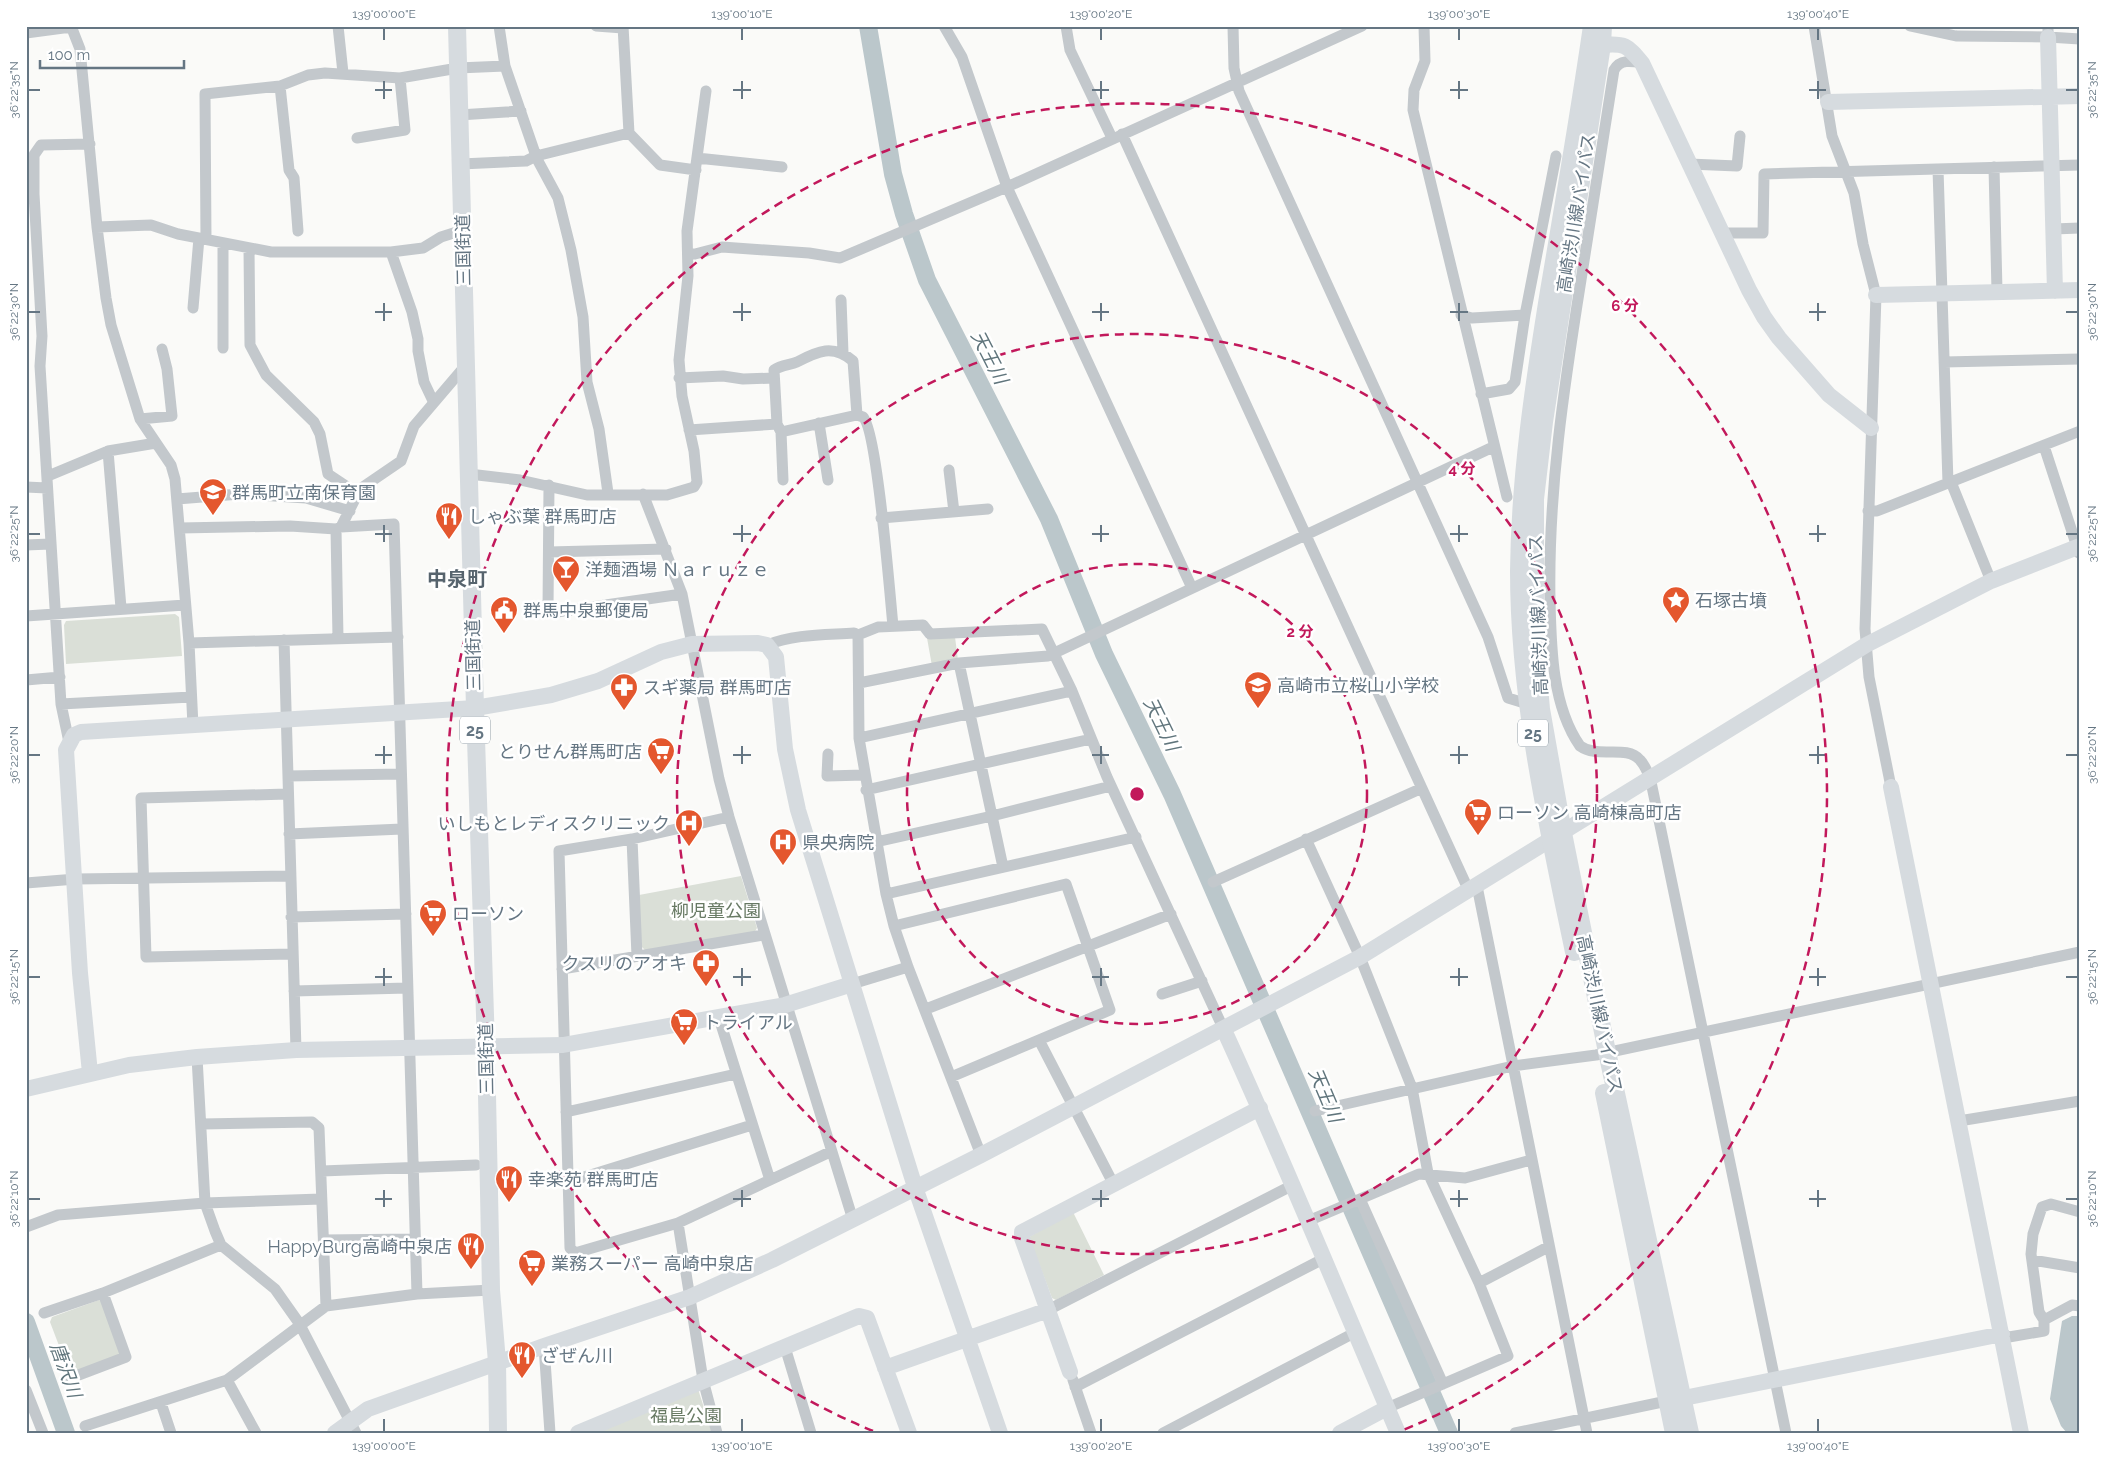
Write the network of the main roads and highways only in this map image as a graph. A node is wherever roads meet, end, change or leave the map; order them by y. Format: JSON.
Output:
{"nodes":[{"id":1,"x":457,"y":26,"type":"edge"},
{"id":2,"x":1592,"y":26,"type":"edge"},
{"id":3,"x":1603,"y":26,"type":"edge"},
{"id":4,"x":1557,"y":836,"type":"junction"},
{"id":5,"x":1675,"y":1400,"type":"junction"},
{"id":6,"x":498,"y":1433,"type":"edge"},
{"id":7,"x":1674,"y":1433,"type":"edge"},
{"id":8,"x":1690,"y":1433,"type":"edge"}],
"edges":[{"from":1,"to":6,"type":"main road","name":"三国街道","number":"25"},
{"from":2,"to":4,"type":"main road","name":"高崎渋川線バイパス","number":"25"},
{"from":3,"to":4,"type":"main road","name":"高崎渋川線バイパス","number":"25"},
{"from":4,"to":5,"type":"main road","name":"高崎渋川線バイパス","number":"25"},
{"from":5,"to":7,"type":"main road","name":"高崎渋川線バイパス","number":"25"},
{"from":5,"to":8,"type":"main road","name":"高崎渋川線バイパス","number":"25"}]}
